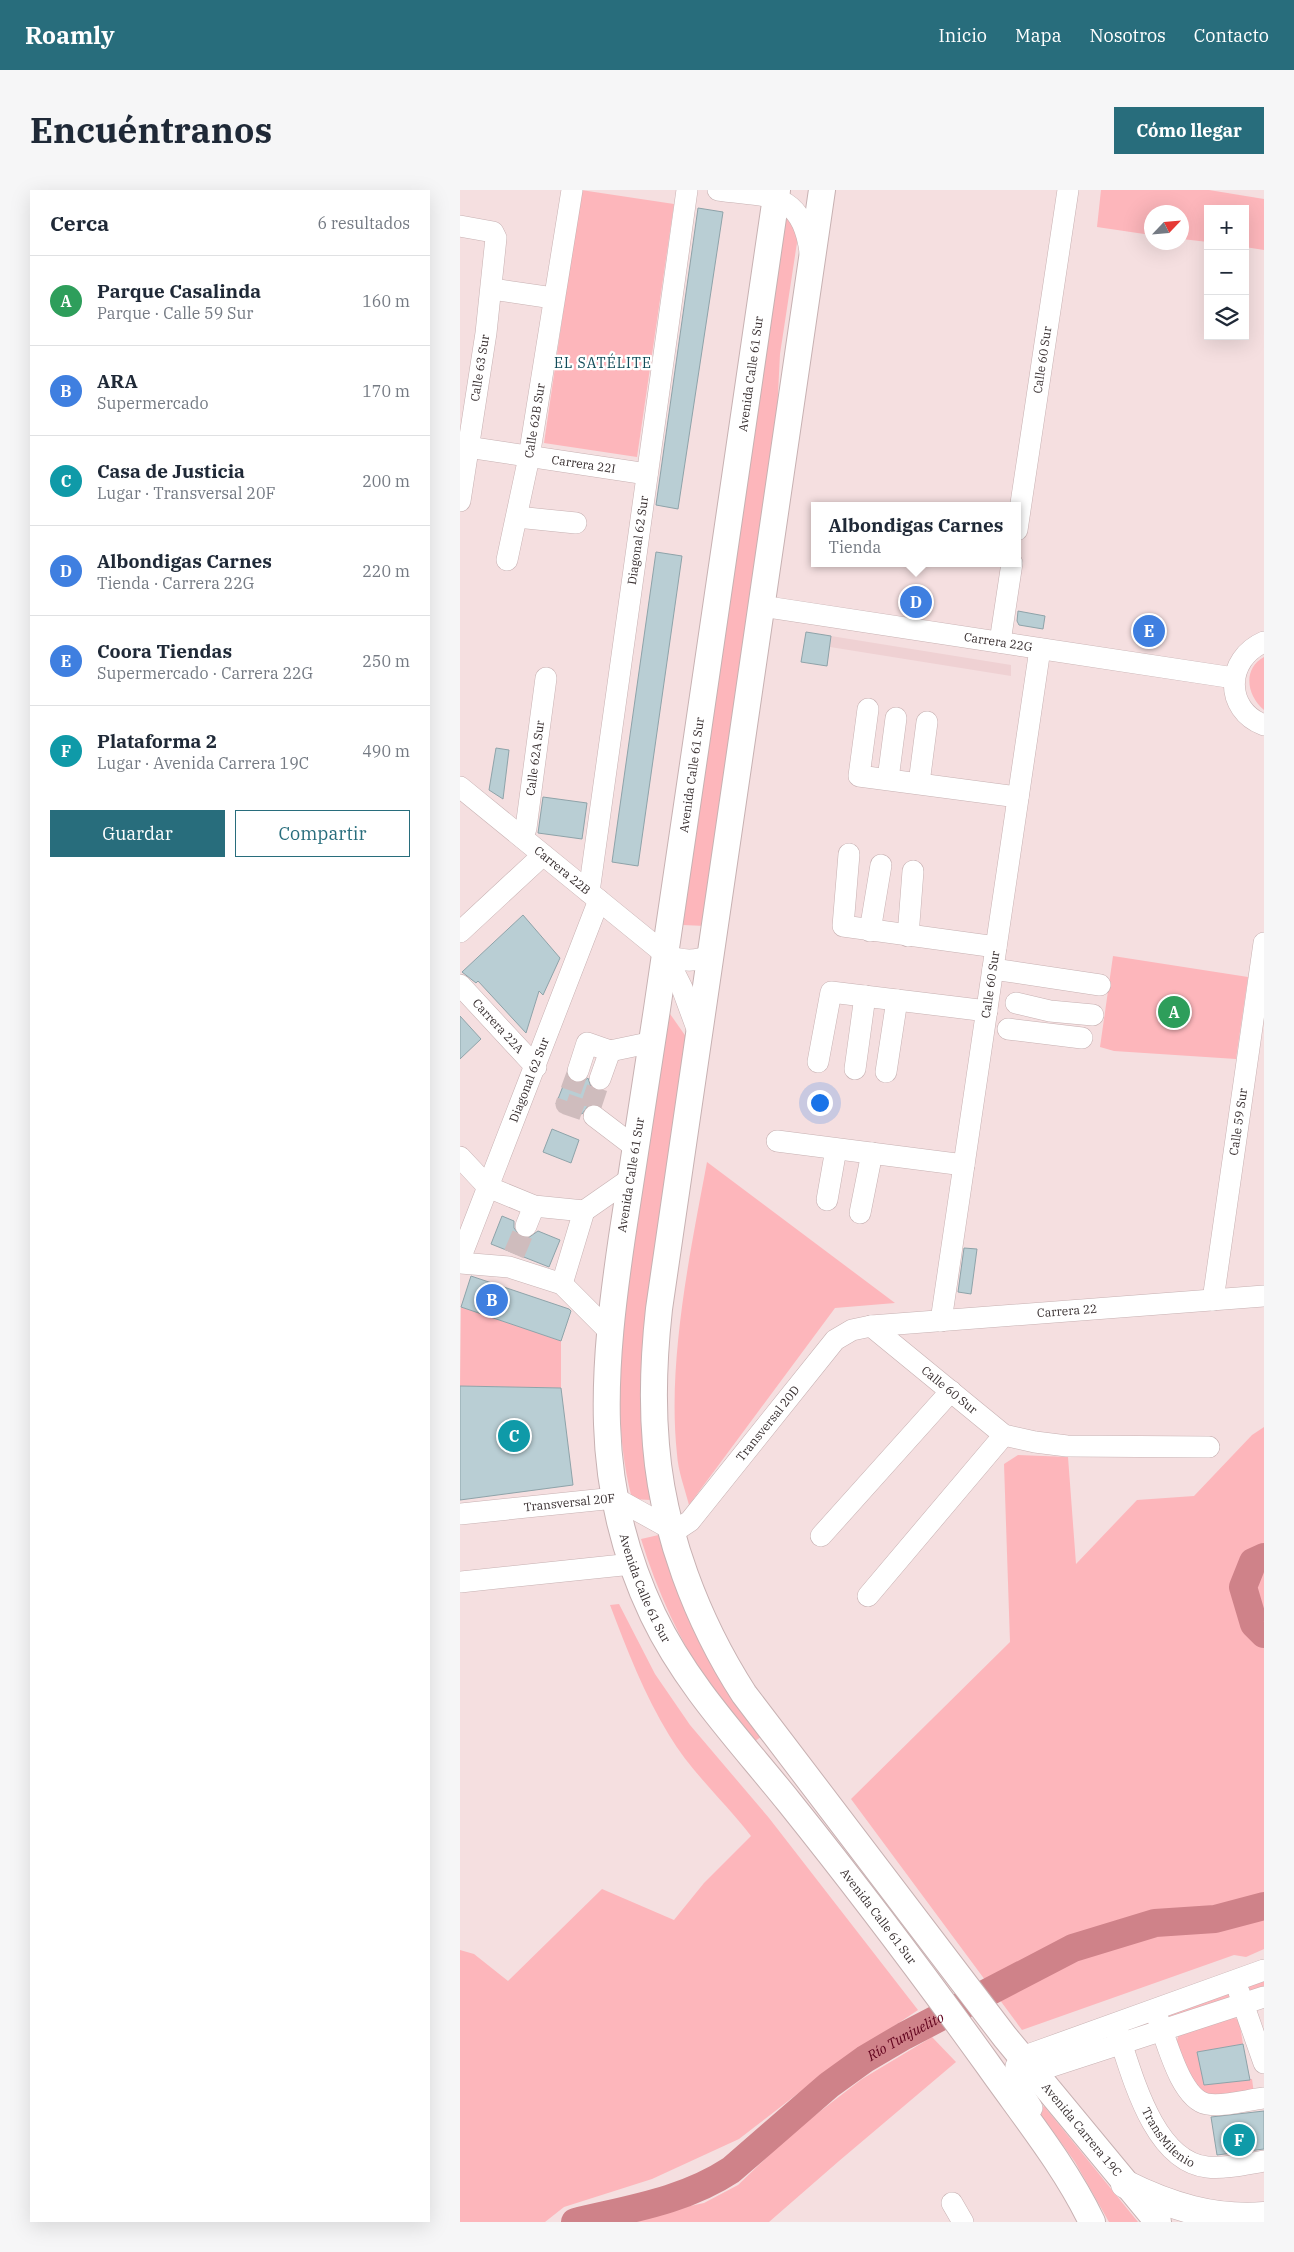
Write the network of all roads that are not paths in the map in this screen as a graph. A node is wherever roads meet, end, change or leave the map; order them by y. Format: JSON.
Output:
{"nodes":[{"id":1,"x":572,"y":190,"type":"edge"},
{"id":2,"x":687,"y":190,"type":"edge"},
{"id":3,"x":718,"y":190,"type":"edge"},
{"id":4,"x":822,"y":190,"type":"edge"},
{"id":5,"x":1068,"y":190,"type":"edge"},
{"id":6,"x":779,"y":193,"type":"edge"},
{"id":7,"x":460,"y":226,"type":"edge"},
{"id":8,"x":811,"y":263,"type":"junction"},
{"id":9,"x":492,"y":289,"type":"junction"},
{"id":10,"x":553,"y":298,"type":"junction"},
{"id":11,"x":464,"y":447,"type":"edge"},
{"id":12,"x":528,"y":456,"type":"junction"},
{"id":13,"x":647,"y":474,"type":"junction"},
{"id":14,"x":460,"y":501,"type":"edge"},
{"id":15,"x":1021,"y":503,"type":"edge"},
{"id":16,"x":517,"y":517,"type":"junction"},
{"id":17,"x":576,"y":523,"type":"dead end"},
{"id":18,"x":507,"y":560,"type":"dead end"},
{"id":19,"x":1011,"y":567,"type":"edge"},
{"id":20,"x":761,"y":606,"type":"junction"},
{"id":21,"x":1000,"y":642,"type":"junction"},
{"id":22,"x":1264,"y":642,"type":"edge"},
{"id":23,"x":1040,"y":649,"type":"junction"},
{"id":24,"x":546,"y":678,"type":"dead end"},
{"id":25,"x":1234,"y":678,"type":"junction"},
{"id":26,"x":868,"y":709,"type":"dead end"},
{"id":27,"x":896,"y":718,"type":"dead end"},
{"id":28,"x":927,"y":722,"type":"dead end"},
{"id":29,"x":1264,"y":726,"type":"edge"},
{"id":30,"x":888,"y":779,"type":"junction"},
{"id":31,"x":920,"y":783,"type":"junction"},
{"id":32,"x":460,"y":787,"type":"edge"},
{"id":33,"x":1018,"y":797,"type":"junction"},
{"id":34,"x":523,"y":838,"type":"junction"},
{"id":35,"x":849,"y":854,"type":"dead end"},
{"id":36,"x":544,"y":855,"type":"junction"},
{"id":37,"x":880,"y":865,"type":"dead end"},
{"id":38,"x":914,"y":871,"type":"dead end"},
{"id":39,"x":594,"y":896,"type":"junction"},
{"id":40,"x":870,"y":930,"type":"junction"},
{"id":41,"x":460,"y":932,"type":"edge"},
{"id":42,"x":908,"y":936,"type":"junction"},
{"id":43,"x":1264,"y":943,"type":"edge"},
{"id":44,"x":996,"y":948,"type":"junction"},
{"id":45,"x":665,"y":954,"type":"junction"},
{"id":46,"x":711,"y":955,"type":"junction"},
{"id":47,"x":993,"y":969,"type":"junction"},
{"id":48,"x":1056,"y":978,"type":"junction"},
{"id":49,"x":1262,"y":978,"type":"edge"},
{"id":50,"x":1100,"y":985,"type":"dead end"},
{"id":51,"x":460,"y":986,"type":"edge"},
{"id":52,"x":865,"y":996,"type":"junction"},
{"id":53,"x":897,"y":1000,"type":"junction"},
{"id":54,"x":1016,"y":1003,"type":"dead end"},
{"id":55,"x":1050,"y":1010,"type":"junction"},
{"id":56,"x":987,"y":1011,"type":"junction"},
{"id":57,"x":1093,"y":1015,"type":"dead end"},
{"id":58,"x":1008,"y":1029,"type":"dead end"},
{"id":59,"x":1048,"y":1035,"type":"junction"},
{"id":60,"x":700,"y":1037,"type":"junction"},
{"id":61,"x":1082,"y":1038,"type":"dead end"},
{"id":62,"x":652,"y":1042,"type":"junction"},
{"id":63,"x":610,"y":1050,"type":"junction"},
{"id":64,"x":818,"y":1062,"type":"dead end"},
{"id":65,"x":536,"y":1067,"type":"junction"},
{"id":66,"x":855,"y":1069,"type":"dead end"},
{"id":67,"x":578,"y":1071,"type":"tunnel mouth"},
{"id":68,"x":886,"y":1072,"type":"dead end"},
{"id":69,"x":600,"y":1079,"type":"tunnel mouth"},
{"id":70,"x":594,"y":1116,"type":"dead end"},
{"id":71,"x":778,"y":1142,"type":"dead end"},
{"id":72,"x":636,"y":1148,"type":"junction"},
{"id":73,"x":836,"y":1149,"type":"junction"},
{"id":74,"x":872,"y":1153,"type":"junction"},
{"id":75,"x":460,"y":1157,"type":"edge"},
{"id":76,"x":964,"y":1165,"type":"junction"},
{"id":77,"x":630,"y":1180,"type":"junction"},
{"id":78,"x":488,"y":1187,"type":"junction"},
{"id":79,"x":827,"y":1200,"type":"dead end"},
{"id":80,"x":534,"y":1206,"type":"junction"},
{"id":81,"x":584,"y":1211,"type":"junction"},
{"id":82,"x":860,"y":1213,"type":"dead end"},
{"id":83,"x":526,"y":1226,"type":"tunnel mouth"},
{"id":84,"x":460,"y":1261,"type":"edge"},
{"id":85,"x":562,"y":1284,"type":"junction"},
{"id":86,"x":1264,"y":1296,"type":"edge"},
{"id":87,"x":1213,"y":1300,"type":"junction"},
{"id":88,"x":941,"y":1320,"type":"junction"},
{"id":89,"x":871,"y":1326,"type":"junction"},
{"id":90,"x":610,"y":1332,"type":"junction"},
{"id":91,"x":951,"y":1391,"type":"junction"},
{"id":92,"x":1004,"y":1435,"type":"junction"},
{"id":93,"x":1209,"y":1447,"type":"dead end"},
{"id":94,"x":615,"y":1498,"type":"junction"},
{"id":95,"x":460,"y":1514,"type":"edge"},
{"id":96,"x":671,"y":1529,"type":"junction"},
{"id":97,"x":821,"y":1536,"type":"dead end"},
{"id":98,"x":632,"y":1564,"type":"junction"},
{"id":99,"x":460,"y":1582,"type":"edge"},
{"id":100,"x":868,"y":1596,"type":"dead end"},
{"id":101,"x":1264,"y":1970,"type":"edge"},
{"id":102,"x":1235,"y":1980,"type":"junction"},
{"id":103,"x":1264,"y":1997,"type":"edge"},
{"id":104,"x":1243,"y":2005,"type":"junction"},
{"id":105,"x":1154,"y":2009,"type":"junction"},
{"id":106,"x":1264,"y":2017,"type":"edge"},
{"id":107,"x":1162,"y":2029,"type":"junction"},
{"id":108,"x":1118,"y":2033,"type":"junction"},
{"id":109,"x":984,"y":2058,"type":"junction"},
{"id":110,"x":1264,"y":2063,"type":"edge"},
{"id":111,"x":1024,"y":2067,"type":"junction"},
{"id":112,"x":1264,"y":2098,"type":"edge"},
{"id":113,"x":1264,"y":2161,"type":"edge"},
{"id":114,"x":1125,"y":2184,"type":"junction"},
{"id":115,"x":952,"y":2202,"type":"dead end"},
{"id":116,"x":1264,"y":2216,"type":"edge"},
{"id":117,"x":963,"y":2222,"type":"edge"},
{"id":118,"x":1092,"y":2222,"type":"edge"},
{"id":119,"x":1104,"y":2222,"type":"edge"},
{"id":120,"x":1146,"y":2222,"type":"edge"},
{"id":121,"x":1158,"y":2222,"type":"edge"}],
"edges":[{"from":1,"to":10,"type":"street","name":"Calle 62B Sur"},
{"from":2,"to":13,"type":"street","name":"Diagonal 62 Sur"},
{"from":3,"to":6,"type":"street"},
{"from":4,"to":8,"type":"main road"},
{"from":5,"to":15,"type":"street","name":"Calle 60 Sur"},
{"from":6,"to":8,"type":"street"},
{"from":6,"to":45,"type":"main road","name":"Avenida Calle 61 Sur"},
{"from":7,"to":9,"type":"street","name":"Calle 63 Sur"},
{"from":8,"to":20,"type":"main road"},
{"from":9,"to":10,"type":"street"},
{"from":9,"to":11,"type":"street","name":"Calle 63 Sur"},
{"from":10,"to":12,"type":"street","name":"Calle 62B Sur"},
{"from":11,"to":12,"type":"street","name":"Carrera 22I"},
{"from":11,"to":14,"type":"street","name":"Calle 63 Sur"},
{"from":12,"to":13,"type":"street","name":"Carrera 22I"},
{"from":12,"to":16,"type":"street","name":"Calle 62B Sur"},
{"from":13,"to":39,"type":"street","name":"Diagonal 62 Sur"},
{"from":16,"to":17,"type":"street"},
{"from":16,"to":18,"type":"street","name":"Calle 62B Sur"},
{"from":19,"to":21,"type":"street"},
{"from":20,"to":21,"type":"street","name":"Carrera 22G"},
{"from":20,"to":46,"type":"main road"},
{"from":21,"to":23,"type":"street","name":"Carrera 22G"},
{"from":22,"to":25,"type":"street"},
{"from":23,"to":25,"type":"street","name":"Carrera 22G"},
{"from":23,"to":33,"type":"street","name":"Calle 60 Sur"},
{"from":24,"to":34,"type":"street","name":"Calle 62A Sur"},
{"from":25,"to":29,"type":"street"},
{"from":26,"to":30,"type":"street"},
{"from":27,"to":30,"type":"street"},
{"from":28,"to":31,"type":"street"},
{"from":30,"to":31,"type":"street"},
{"from":31,"to":33,"type":"street"},
{"from":32,"to":34,"type":"street","name":"Carrera 22B"},
{"from":33,"to":44,"type":"street","name":"Calle 60 Sur"},
{"from":34,"to":36,"type":"street","name":"Carrera 22B"},
{"from":35,"to":40,"type":"street"},
{"from":36,"to":39,"type":"street","name":"Carrera 22B"},
{"from":36,"to":41,"type":"street"},
{"from":37,"to":40,"type":"street"},
{"from":38,"to":42,"type":"street"},
{"from":39,"to":45,"type":"street","name":"Carrera 22B"},
{"from":39,"to":65,"type":"street","name":"Diagonal 62 Sur"},
{"from":40,"to":42,"type":"street"},
{"from":42,"to":44,"type":"street"},
{"from":43,"to":49,"type":"street","name":"Calle 59 Sur"},
{"from":44,"to":47,"type":"street","name":"Calle 60 Sur"},
{"from":45,"to":46,"type":"street","name":"Carrera 22B"},
{"from":45,"to":60,"type":"street","name":"Carrera 22B"},
{"from":45,"to":62,"type":"main road","name":"Avenida Calle 61 Sur"},
{"from":46,"to":60,"type":"main road"},
{"from":47,"to":48,"type":"street"},
{"from":47,"to":56,"type":"street","name":"Calle 60 Sur"},
{"from":48,"to":50,"type":"street"},
{"from":48,"to":55,"type":"street"},
{"from":49,"to":87,"type":"street","name":"Calle 59 Sur"},
{"from":51,"to":65,"type":"street","name":"Carrera 22A"},
{"from":52,"to":53,"type":"street"},
{"from":52,"to":64,"type":"street"},
{"from":52,"to":66,"type":"street"},
{"from":53,"to":56,"type":"street"},
{"from":53,"to":68,"type":"street"},
{"from":54,"to":55,"type":"street"},
{"from":55,"to":57,"type":"street"},
{"from":55,"to":59,"type":"street"},
{"from":56,"to":76,"type":"street","name":"Calle 60 Sur"},
{"from":58,"to":59,"type":"street"},
{"from":59,"to":61,"type":"street"},
{"from":60,"to":96,"type":"main road"},
{"from":62,"to":63,"type":"street"},
{"from":62,"to":72,"type":"main road","name":"Avenida Calle 61 Sur"},
{"from":63,"to":67,"type":"street"},
{"from":63,"to":69,"type":"street"},
{"from":65,"to":78,"type":"street","name":"Diagonal 62 Sur"},
{"from":70,"to":72,"type":"street"},
{"from":71,"to":73,"type":"street"},
{"from":72,"to":77,"type":"main road","name":"Avenida Calle 61 Sur"},
{"from":73,"to":74,"type":"street"},
{"from":73,"to":79,"type":"street"},
{"from":74,"to":76,"type":"street"},
{"from":74,"to":82,"type":"street"},
{"from":75,"to":78,"type":"street"},
{"from":76,"to":88,"type":"street","name":"Calle 60 Sur"},
{"from":77,"to":81,"type":"street"},
{"from":77,"to":90,"type":"main road","name":"Avenida Calle 61 Sur"},
{"from":78,"to":80,"type":"street"},
{"from":78,"to":84,"type":"street","name":"Diagonal 62 Sur"},
{"from":80,"to":81,"type":"street"},
{"from":80,"to":83,"type":"street"},
{"from":81,"to":85,"type":"street"},
{"from":84,"to":85,"type":"street"},
{"from":85,"to":90,"type":"street"},
{"from":86,"to":87,"type":"street","name":"Carrera 22"},
{"from":87,"to":88,"type":"street","name":"Carrera 22"},
{"from":88,"to":89,"type":"street","name":"Carrera 22"},
{"from":89,"to":91,"type":"street","name":"Calle 60 Sur"},
{"from":89,"to":96,"type":"street","name":"Transversal 20D"},
{"from":90,"to":94,"type":"main road","name":"Avenida Calle 61 Sur"},
{"from":91,"to":92,"type":"street","name":"Calle 60 Sur"},
{"from":91,"to":97,"type":"street"},
{"from":92,"to":93,"type":"street"},
{"from":92,"to":100,"type":"street"},
{"from":94,"to":95,"type":"street","name":"Transversal 20F"},
{"from":94,"to":96,"type":"street","name":"Transversal 20F"},
{"from":94,"to":98,"type":"main road","name":"Avenida Calle 61 Sur"},
{"from":96,"to":111,"type":"main road","name":"Avenida Carrera 19C"},
{"from":98,"to":99,"type":"street"},
{"from":98,"to":109,"type":"main road","name":"Avenida Calle 61 Sur"},
{"from":101,"to":102,"type":"street"},
{"from":102,"to":104,"type":"street"},
{"from":102,"to":105,"type":"street"},
{"from":103,"to":104,"type":"street"},
{"from":104,"to":106,"type":"street"},
{"from":104,"to":107,"type":"street"},
{"from":104,"to":110,"type":"street"},
{"from":105,"to":107,"type":"street"},
{"from":105,"to":108,"type":"street"},
{"from":107,"to":108,"type":"street"},
{"from":107,"to":112,"type":"street"},
{"from":108,"to":111,"type":"street"},
{"from":108,"to":113,"type":"street","name":"TransMilenio"},
{"from":109,"to":111,"type":"street"},
{"from":109,"to":118,"type":"main road"},
{"from":111,"to":114,"type":"main road","name":"Avenida Carrera 19C"},
{"from":111,"to":119,"type":"street"},
{"from":111,"to":120,"type":"street"},
{"from":114,"to":116,"type":"highway"},
{"from":114,"to":121,"type":"main road","name":"Avenida Carrera 19C"},
{"from":115,"to":117,"type":"street"}]}
